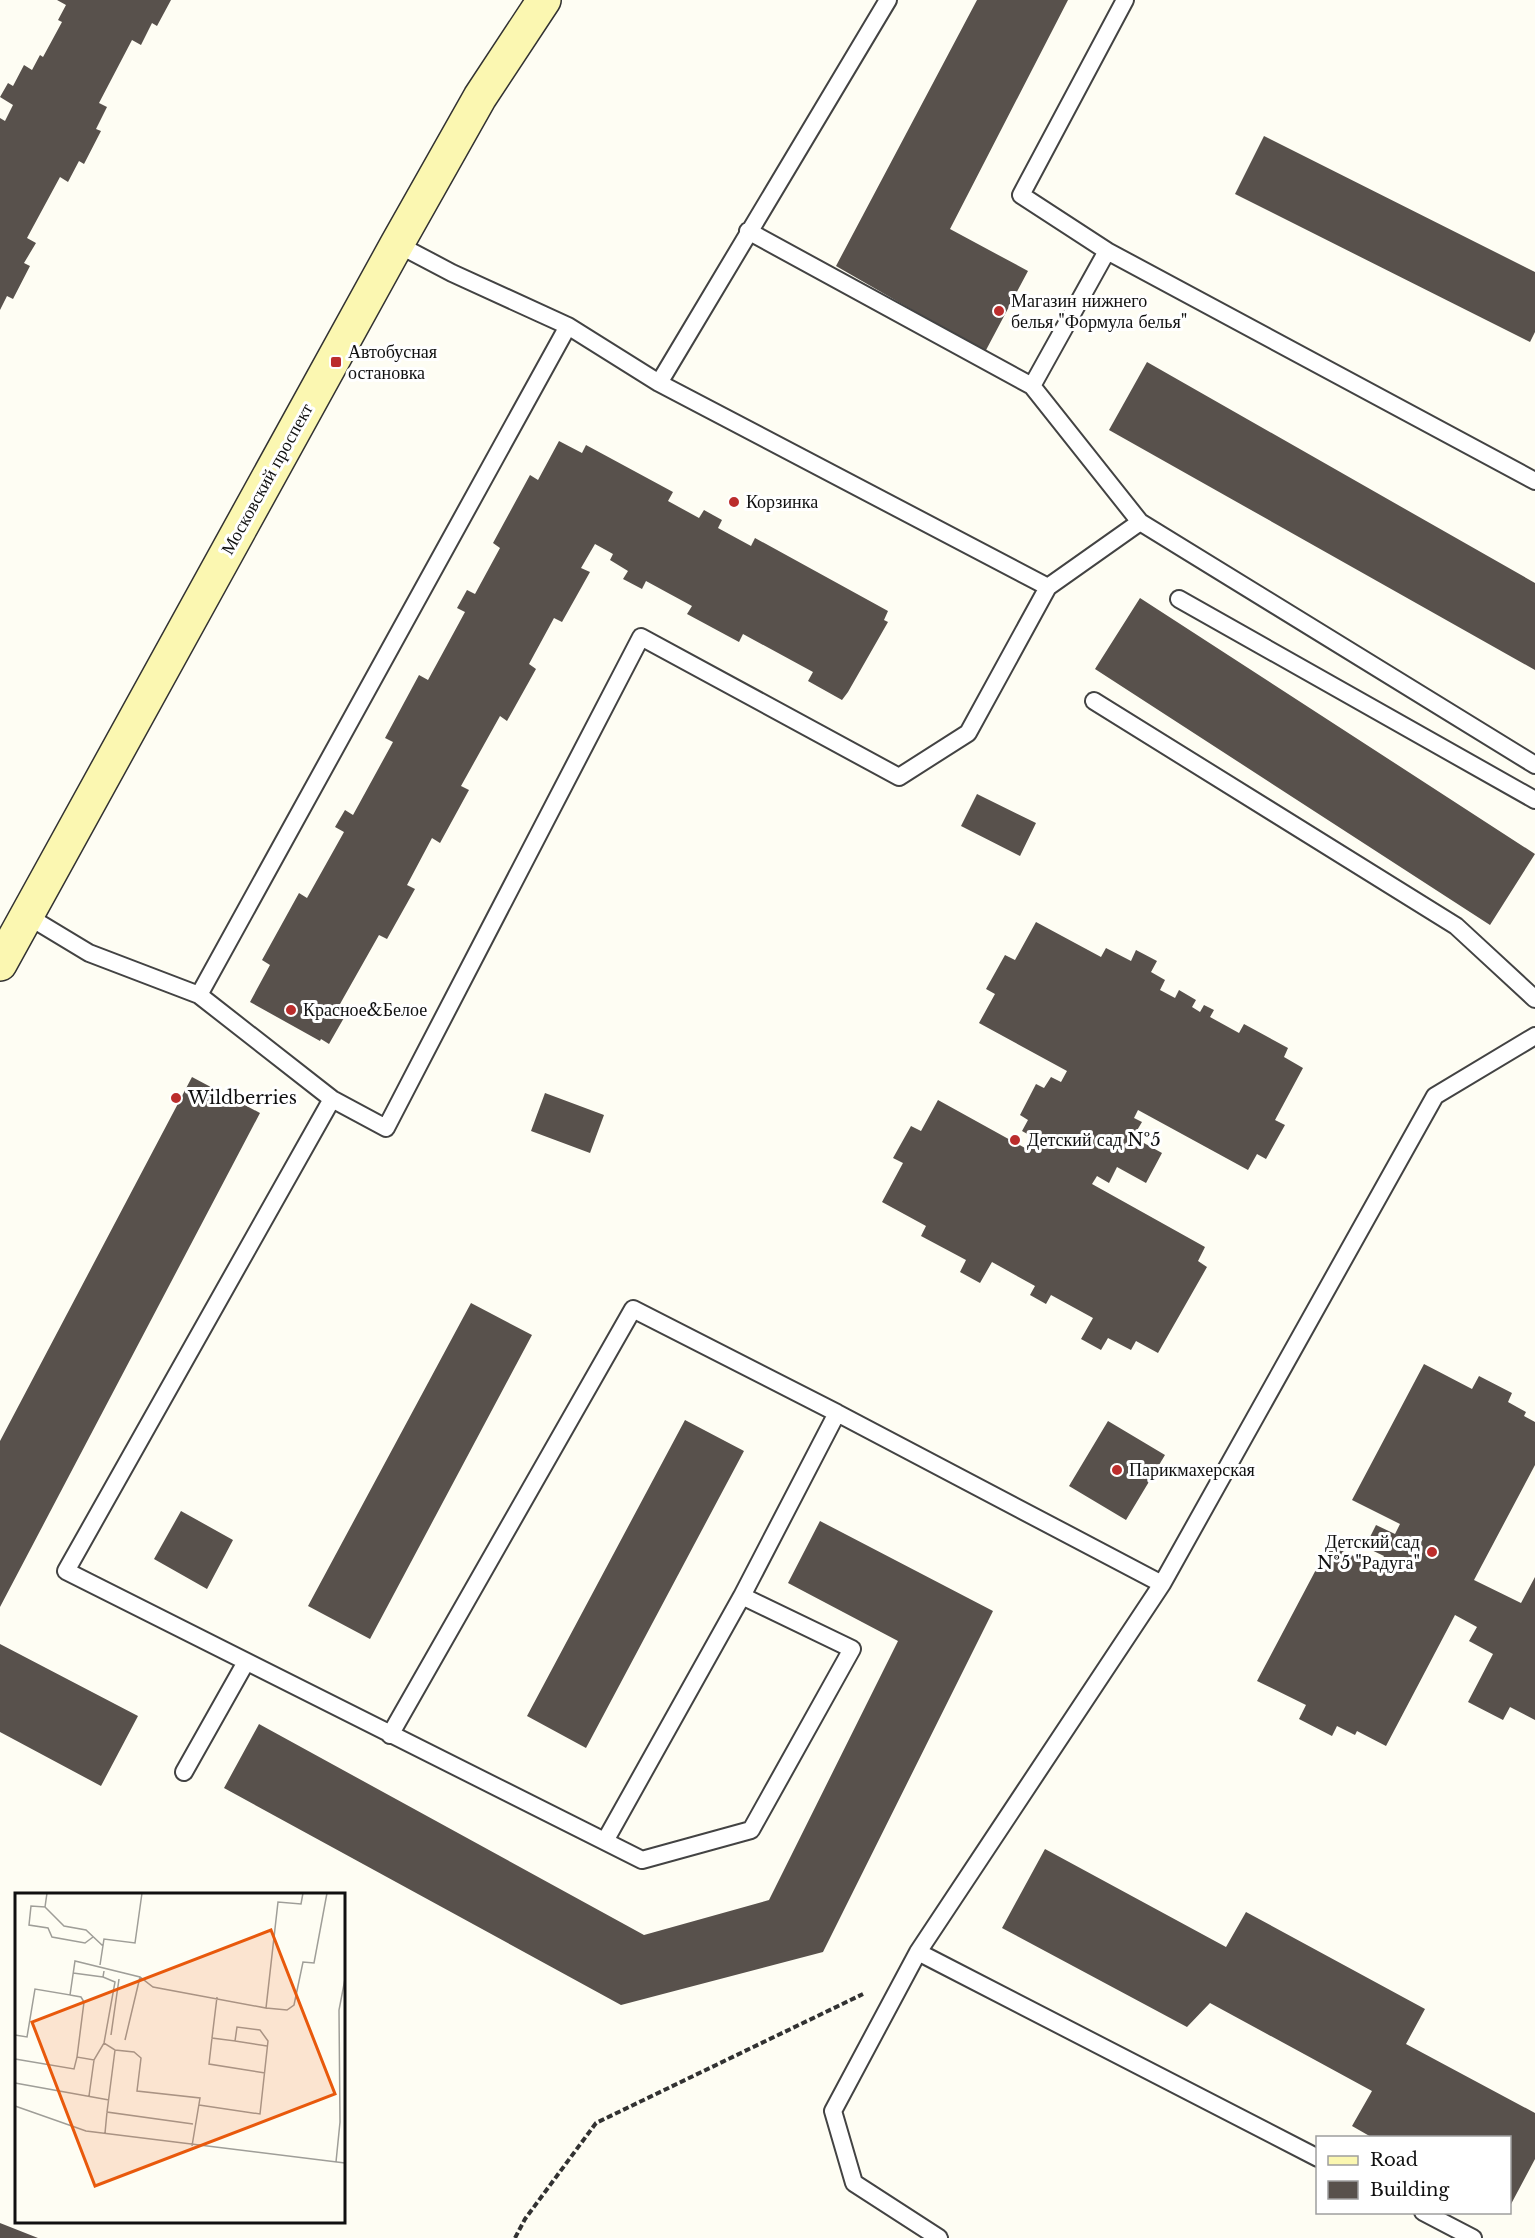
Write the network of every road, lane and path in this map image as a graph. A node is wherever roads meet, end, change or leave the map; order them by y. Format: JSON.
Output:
{"nodes":[{"id":1,"x":544,"y":0,"type":"edge"},
{"id":2,"x":888,"y":0,"type":"edge"},
{"id":3,"x":1125,"y":0,"type":"edge"},
{"id":4,"x":748,"y":231,"type":"junction"},
{"id":5,"x":397,"y":244,"type":"junction"},
{"id":6,"x":1107,"y":251,"type":"junction"},
{"id":7,"x":568,"y":326,"type":"junction"},
{"id":8,"x":658,"y":383,"type":"junction"},
{"id":9,"x":1032,"y":386,"type":"junction"},
{"id":10,"x":1535,"y":481,"type":"edge"},
{"id":11,"x":1140,"y":522,"type":"junction"},
{"id":12,"x":1048,"y":587,"type":"junction"},
{"id":13,"x":1179,"y":598,"type":"dead end"},
{"id":14,"x":1094,"y":701,"type":"dead end"},
{"id":15,"x":1535,"y":765,"type":"edge"},
{"id":16,"x":1535,"y":800,"type":"edge"},
{"id":17,"x":26,"y":915,"type":"junction"},
{"id":18,"x":0,"y":964,"type":"edge"},
{"id":19,"x":200,"y":995,"type":"junction"},
{"id":20,"x":1535,"y":999,"type":"edge"},
{"id":21,"x":1535,"y":1036,"type":"edge"},
{"id":22,"x":332,"y":1099,"type":"junction"},
{"id":23,"x":837,"y":1413,"type":"junction"},
{"id":24,"x":1162,"y":1584,"type":"junction"},
{"id":25,"x":742,"y":1596,"type":"junction"},
{"id":26,"x":246,"y":1662,"type":"junction"},
{"id":27,"x":390,"y":1735,"type":"junction"},
{"id":28,"x":184,"y":1772,"type":"dead end"},
{"id":29,"x":605,"y":1841,"type":"junction"},
{"id":30,"x":918,"y":1952,"type":"junction"},
{"id":31,"x":864,"y":1993,"type":"dead end"},
{"id":32,"x":1316,"y":2157,"type":"edge"},
{"id":33,"x":1427,"y":2214,"type":"edge"},
{"id":34,"x":515,"y":2238,"type":"edge"},
{"id":35,"x":939,"y":2238,"type":"edge"},
{"id":36,"x":1473,"y":2238,"type":"edge"}],
"edges":[{"from":1,"to":5,"type":"main road","name":"Московский проспект"},
{"from":2,"to":4,"type":"lane"},
{"from":3,"to":6,"type":"lane"},
{"from":4,"to":8,"type":"lane"},
{"from":4,"to":9,"type":"lane"},
{"from":5,"to":7,"type":"lane"},
{"from":5,"to":17,"type":"main road","name":"Московский проспект"},
{"from":6,"to":9,"type":"lane"},
{"from":6,"to":10,"type":"lane"},
{"from":7,"to":8,"type":"lane"},
{"from":7,"to":19,"type":"lane"},
{"from":8,"to":12,"type":"lane"},
{"from":9,"to":11,"type":"lane"},
{"from":11,"to":12,"type":"lane"},
{"from":11,"to":15,"type":"lane"},
{"from":12,"to":22,"type":"lane"},
{"from":13,"to":16,"type":"lane"},
{"from":14,"to":20,"type":"lane"},
{"from":17,"to":18,"type":"main road","name":"Московский проспект"},
{"from":17,"to":19,"type":"lane"},
{"from":19,"to":22,"type":"lane"},
{"from":21,"to":24,"type":"lane"},
{"from":22,"to":26,"type":"lane"},
{"from":23,"to":24,"type":"lane"},
{"from":23,"to":25,"type":"lane"},
{"from":23,"to":27,"type":"lane"},
{"from":24,"to":30,"type":"lane"},
{"from":25,"to":29,"type":"lane"},
{"from":25,"to":29,"type":"lane"},
{"from":26,"to":27,"type":"lane"},
{"from":26,"to":28,"type":"lane"},
{"from":27,"to":29,"type":"lane"},
{"from":30,"to":32,"type":"lane"},
{"from":30,"to":35,"type":"lane"},
{"from":31,"to":34,"type":"path"},
{"from":33,"to":36,"type":"lane"}]}
